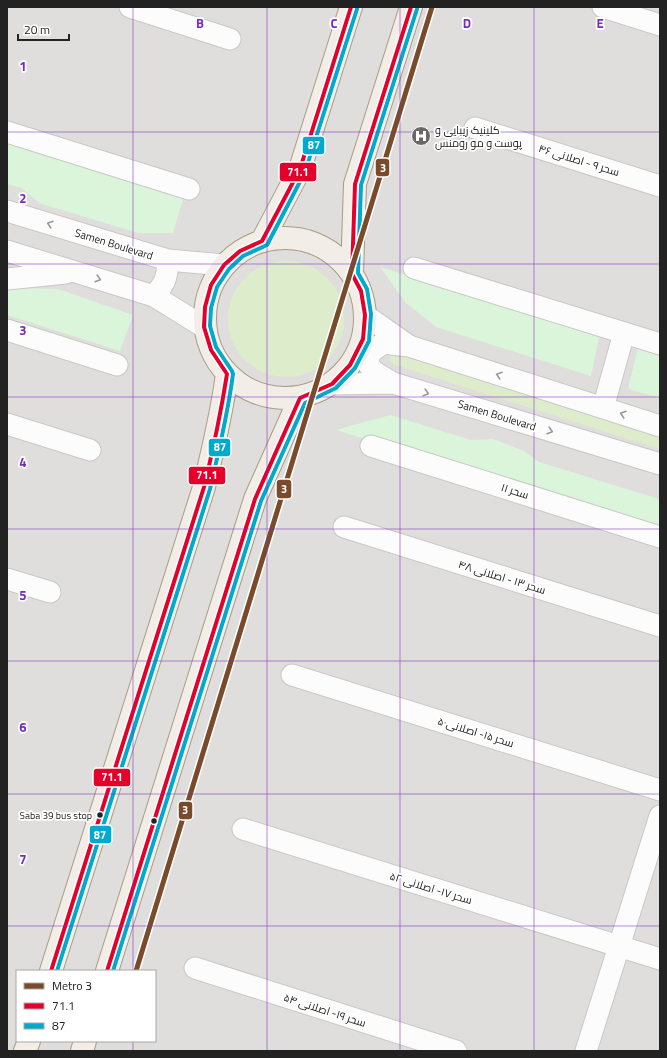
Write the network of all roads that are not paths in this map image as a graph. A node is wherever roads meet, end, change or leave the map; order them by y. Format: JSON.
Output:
{"nodes":[{"id":1,"x":130,"y":7,"type":"edge"},
{"id":2,"x":351,"y":7,"type":"edge"},
{"id":3,"x":411,"y":7,"type":"edge"},
{"id":4,"x":603,"y":7,"type":"edge"},
{"id":5,"x":660,"y":25,"type":"edge"},
{"id":6,"x":230,"y":39,"type":"dead end"},
{"id":7,"x":475,"y":128,"type":"dead end"},
{"id":8,"x":7,"y":132,"type":"edge"},
{"id":9,"x":660,"y":186,"type":"edge"},
{"id":10,"x":189,"y":189,"type":"dead end"},
{"id":11,"x":7,"y":211,"type":"edge"},
{"id":12,"x":262,"y":241,"type":"junction"},
{"id":13,"x":7,"y":251,"type":"edge"},
{"id":14,"x":168,"y":260,"type":"junction"},
{"id":15,"x":224,"y":265,"type":"junction"},
{"id":16,"x":414,"y":268,"type":"dead end"},
{"id":17,"x":75,"y":272,"type":"junction"},
{"id":18,"x":352,"y":274,"type":"junction"},
{"id":19,"x":7,"y":278,"type":"edge"},
{"id":20,"x":154,"y":296,"type":"junction"},
{"id":21,"x":365,"y":315,"type":"junction"},
{"id":22,"x":204,"y":327,"type":"junction"},
{"id":23,"x":7,"y":330,"type":"edge"},
{"id":24,"x":624,"y":332,"type":"junction"},
{"id":25,"x":660,"y":344,"type":"edge"},
{"id":26,"x":409,"y":346,"type":"junction"},
{"id":27,"x":117,"y":365,"type":"dead end"},
{"id":28,"x":227,"y":374,"type":"junction"},
{"id":29,"x":393,"y":383,"type":"junction"},
{"id":30,"x":332,"y":384,"type":"junction"},
{"id":31,"x":300,"y":398,"type":"junction"},
{"id":32,"x":603,"y":408,"type":"junction"},
{"id":33,"x":7,"y":424,"type":"edge"},
{"id":34,"x":660,"y":426,"type":"edge"},
{"id":35,"x":371,"y":446,"type":"dead end"},
{"id":36,"x":90,"y":450,"type":"dead end"},
{"id":37,"x":660,"y":464,"type":"edge"},
{"id":38,"x":344,"y":527,"type":"dead end"},
{"id":39,"x":660,"y":537,"type":"edge"},
{"id":40,"x":7,"y":579,"type":"edge"},
{"id":41,"x":50,"y":592,"type":"dead end"},
{"id":42,"x":660,"y":626,"type":"edge"},
{"id":43,"x":292,"y":675,"type":"dead end"},
{"id":44,"x":660,"y":790,"type":"edge"},
{"id":45,"x":660,"y":816,"type":"edge"},
{"id":46,"x":243,"y":829,"type":"dead end"},
{"id":47,"x":619,"y":946,"type":"junction"},
{"id":48,"x":660,"y":959,"type":"edge"},
{"id":49,"x":195,"y":968,"type":"dead end"},
{"id":50,"x":51,"y":970,"type":"edge"},
{"id":51,"x":107,"y":970,"type":"edge"},
{"id":52,"x":456,"y":1051,"type":"edge"},
{"id":53,"x":586,"y":1051,"type":"edge"}],
"edges":[{"from":1,"to":6,"type":"street"},
{"from":2,"to":12,"type":"main road"},
{"from":3,"to":18,"type":"main road"},
{"from":4,"to":5,"type":"street"},
{"from":7,"to":9,"type":"street","name":"سحر ۹ - اصلانی ۴۶"},
{"from":8,"to":10,"type":"street"},
{"from":14,"to":11,"type":"street","name":"Samen Boulevard","one_way":true},
{"from":12,"to":15,"type":"main road"},
{"from":12,"to":18,"type":"main road"},
{"from":13,"to":17,"type":"street"},
{"from":14,"to":15,"type":"street","name":"Samen Boulevard"},
{"from":14,"to":20,"type":"street"},
{"from":15,"to":22,"type":"main road"},
{"from":16,"to":24,"type":"street"},
{"from":17,"to":19,"type":"street"},
{"from":17,"to":20,"type":"street","one_way":true},
{"from":18,"to":21,"type":"main road"},
{"from":20,"to":22,"type":"street"},
{"from":21,"to":26,"type":"street"},
{"from":21,"to":30,"type":"main road"},
{"from":22,"to":28,"type":"main road"},
{"from":23,"to":27,"type":"street"},
{"from":24,"to":25,"type":"street"},
{"from":24,"to":32,"type":"street"},
{"from":26,"to":29,"type":"street"},
{"from":32,"to":26,"type":"street","one_way":true},
{"from":28,"to":31,"type":"main road"},
{"from":28,"to":50,"type":"main road"},
{"from":29,"to":30,"type":"street","name":"Samen Boulevard"},
{"from":29,"to":37,"type":"street","name":"Samen Boulevard","one_way":true},
{"from":30,"to":31,"type":"main road"},
{"from":31,"to":51,"type":"main road"},
{"from":34,"to":32,"type":"street","one_way":true},
{"from":33,"to":36,"type":"street"},
{"from":35,"to":39,"type":"street","name":"سحر ۱۱"},
{"from":38,"to":42,"type":"street","name":"سحر ۱۳ - اصلانی ۴۸"},
{"from":40,"to":41,"type":"street"},
{"from":43,"to":44,"type":"street","name":"سحر ۱۵- اصلانی۵۰"},
{"from":45,"to":47,"type":"street"},
{"from":46,"to":47,"type":"street","name":"سحر ۱۷- اصلانی ۵۲"},
{"from":47,"to":48,"type":"street","name":"سحر ۱۷- اصلانی ۵۲"},
{"from":47,"to":53,"type":"street"},
{"from":49,"to":52,"type":"street","name":"سحر ۱۹- اصلانی ۵۴"}]}
